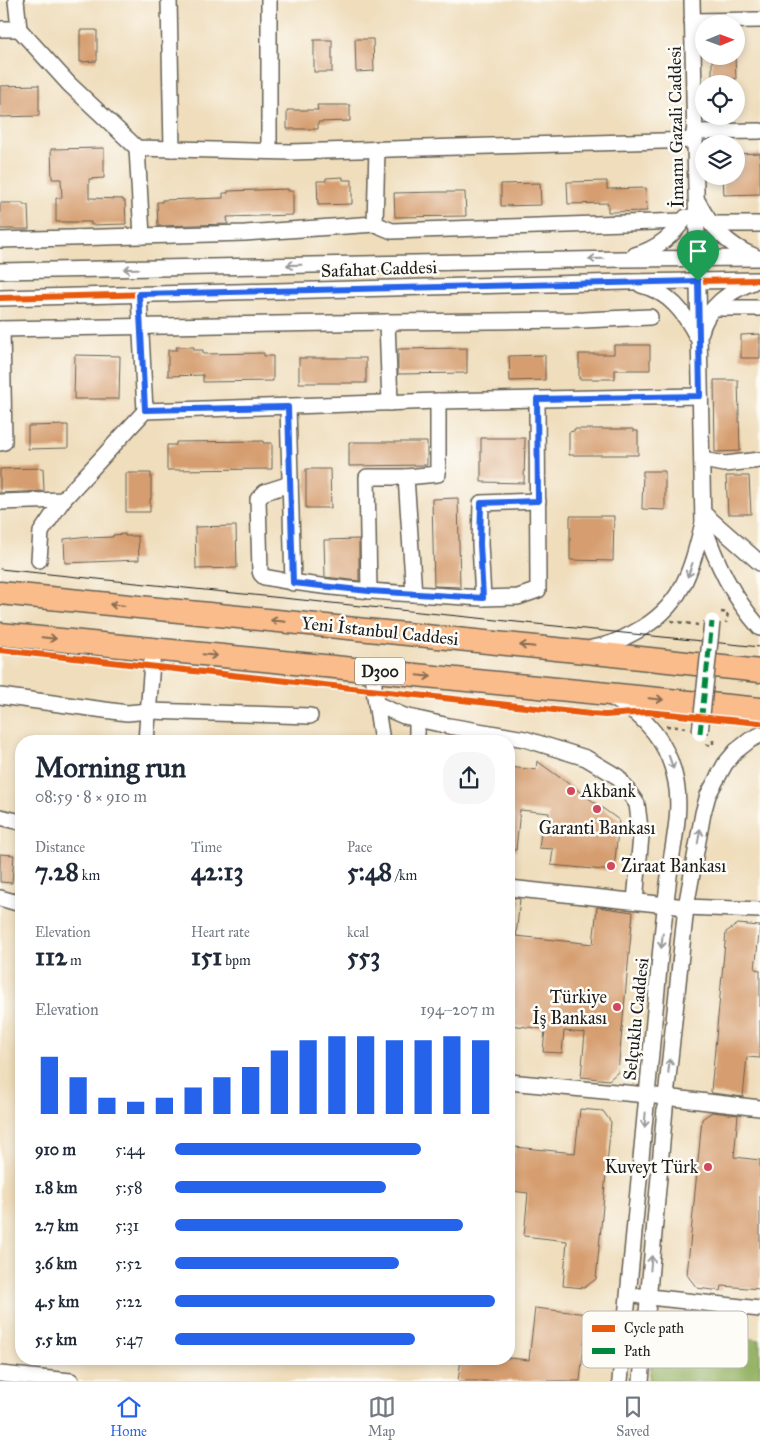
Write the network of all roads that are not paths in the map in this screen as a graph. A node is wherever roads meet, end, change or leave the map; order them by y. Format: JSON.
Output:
{"nodes":[{"id":1,"x":16,"y":0,"type":"edge"},
{"id":2,"x":169,"y":0,"type":"edge"},
{"id":3,"x":269,"y":0,"type":"edge"},
{"id":4,"x":692,"y":0,"type":"edge"},
{"id":5,"x":760,"y":20,"type":"edge"},
{"id":6,"x":692,"y":21,"type":"junction"},
{"id":7,"x":0,"y":29,"type":"edge"},
{"id":8,"x":19,"y":29,"type":"junction"},
{"id":9,"x":760,"y":131,"type":"edge"},
{"id":10,"x":708,"y":135,"type":"edge"},
{"id":11,"x":695,"y":136,"type":"joint"},
{"id":12,"x":137,"y":148,"type":"junction"},
{"id":13,"x":172,"y":149,"type":"junction"},
{"id":14,"x":377,"y":149,"type":"junction"},
{"id":15,"x":270,"y":151,"type":"junction"},
{"id":16,"x":696,"y":185,"type":"edge"},
{"id":17,"x":696,"y":199,"type":"junction"},
{"id":18,"x":683,"y":221,"type":"junction"},
{"id":19,"x":374,"y":224,"type":"junction"},
{"id":20,"x":711,"y":224,"type":"junction"},
{"id":21,"x":760,"y":224,"type":"edge"},
{"id":22,"x":142,"y":236,"type":"junction"},
{"id":23,"x":0,"y":240,"type":"edge"},
{"id":24,"x":697,"y":258,"type":"junction"},
{"id":25,"x":759,"y":258,"type":"edge"},
{"id":26,"x":622,"y":259,"type":"junction"},
{"id":27,"x":0,"y":271,"type":"edge"},
{"id":28,"x":759,"y":280,"type":"edge"},
{"id":29,"x":698,"y":281,"type":"junction"},
{"id":30,"x":626,"y":282,"type":"junction"},
{"id":31,"x":139,"y":294,"type":"junction"},
{"id":32,"x":0,"y":298,"type":"edge"},
{"id":33,"x":714,"y":308,"type":"junction"},
{"id":34,"x":760,"y":308,"type":"edge"},
{"id":35,"x":650,"y":317,"type":"dead end"},
{"id":36,"x":387,"y":322,"type":"junction"},
{"id":37,"x":140,"y":326,"type":"junction"},
{"id":38,"x":1,"y":329,"type":"edge"},
{"id":39,"x":699,"y":341,"type":"junction"},
{"id":40,"x":700,"y":396,"type":"junction"},
{"id":41,"x":537,"y":399,"type":"junction"},
{"id":42,"x":438,"y":401,"type":"junction"},
{"id":43,"x":390,"y":403,"type":"junction"},
{"id":44,"x":288,"y":407,"type":"junction"},
{"id":45,"x":145,"y":410,"type":"junction"},
{"id":46,"x":0,"y":443,"type":"edge"},
{"id":47,"x":702,"y":460,"type":"junction"},
{"id":48,"x":760,"y":460,"type":"edge"},
{"id":49,"x":406,"y":477,"type":"junction"},
{"id":50,"x":290,"y":484,"type":"junction"},
{"id":51,"x":64,"y":500,"type":"junction"},
{"id":52,"x":538,"y":501,"type":"junction"},
{"id":53,"x":0,"y":502,"type":"edge"},
{"id":54,"x":703,"y":518,"type":"junction"},
{"id":55,"x":39,"y":560,"type":"dead end"},
{"id":56,"x":760,"y":563,"type":"edge"},
{"id":57,"x":293,"y":583,"type":"junction"},
{"id":58,"x":369,"y":591,"type":"junction"},
{"id":59,"x":0,"y":593,"type":"edge"},
{"id":60,"x":414,"y":594,"type":"junction"},
{"id":61,"x":483,"y":598,"type":"junction"},
{"id":62,"x":711,"y":624,"type":"road end"},
{"id":63,"x":760,"y":628,"type":"edge"},
{"id":64,"x":0,"y":634,"type":"edge"},
{"id":65,"x":153,"y":649,"type":"junction"},
{"id":66,"x":576,"y":651,"type":"junction"},
{"id":67,"x":374,"y":671,"type":"junction"},
{"id":68,"x":760,"y":671,"type":"edge"},
{"id":69,"x":602,"y":693,"type":"junction"},
{"id":70,"x":0,"y":696,"type":"edge"},
{"id":71,"x":376,"y":704,"type":"junction"},
{"id":72,"x":760,"y":709,"type":"edge"},
{"id":73,"x":149,"y":711,"type":"junction"},
{"id":74,"x":310,"y":716,"type":"dead end"},
{"id":75,"x":417,"y":719,"type":"junction"},
{"id":76,"x":700,"y":731,"type":"road end"},
{"id":77,"x":147,"y":735,"type":"edge"},
{"id":78,"x":381,"y":735,"type":"edge"},
{"id":79,"x":417,"y":735,"type":"edge"},
{"id":80,"x":502,"y":735,"type":"edge"},
{"id":81,"x":760,"y":735,"type":"edge"},
{"id":82,"x":515,"y":737,"type":"edge"},
{"id":83,"x":0,"y":817,"type":"edge"},
{"id":84,"x":15,"y":821,"type":"edge"},
{"id":85,"x":515,"y":889,"type":"edge"},
{"id":86,"x":0,"y":898,"type":"edge"},
{"id":87,"x":635,"y":901,"type":"junction"},
{"id":88,"x":15,"y":902,"type":"edge"},
{"id":89,"x":666,"y":904,"type":"junction"},
{"id":90,"x":686,"y":907,"type":"junction"},
{"id":91,"x":760,"y":910,"type":"edge"},
{"id":92,"x":515,"y":1083,"type":"edge"},
{"id":93,"x":647,"y":1095,"type":"junction"},
{"id":94,"x":666,"y":1097,"type":"junction"},
{"id":95,"x":760,"y":1108,"type":"edge"},
{"id":96,"x":629,"y":1294,"type":"junction"},
{"id":97,"x":648,"y":1297,"type":"junction"},
{"id":98,"x":760,"y":1309,"type":"edge"},
{"id":99,"x":627,"y":1311,"type":"edge"},
{"id":100,"x":647,"y":1311,"type":"edge"},
{"id":101,"x":621,"y":1368,"type":"edge"},
{"id":102,"x":642,"y":1368,"type":"edge"},
{"id":103,"x":0,"y":1374,"type":"edge"},
{"id":104,"x":71,"y":1381,"type":"edge"},
{"id":105,"x":620,"y":1381,"type":"edge"},
{"id":106,"x":641,"y":1381,"type":"edge"}],
"edges":[{"from":1,"to":8,"type":"street"},
{"from":2,"to":13,"type":"street"},
{"from":3,"to":15,"type":"street"},
{"from":4,"to":6,"type":"street","name":"İmamı Gazali Caddesi"},
{"from":5,"to":6,"type":"street"},
{"from":6,"to":11,"type":"street","name":"İmamı Gazali Caddesi"},
{"from":7,"to":8,"type":"street"},
{"from":8,"to":12,"type":"street"},
{"from":9,"to":10,"type":"street"},
{"from":11,"to":14,"type":"street"},
{"from":12,"to":13,"type":"street"},
{"from":12,"to":22,"type":"street"},
{"from":13,"to":15,"type":"street"},
{"from":14,"to":15,"type":"street"},
{"from":14,"to":19,"type":"street"},
{"from":16,"to":17,"type":"street","name":"İmamı Gazali Caddesi"},
{"from":17,"to":18,"type":"street"},
{"from":17,"to":20,"type":"street"},
{"from":17,"to":24,"type":"street","name":"İmamı Gazali Caddesi"},
{"from":18,"to":19,"type":"street"},
{"from":18,"to":26,"type":"street"},
{"from":19,"to":22,"type":"street"},
{"from":20,"to":21,"type":"street"},
{"from":20,"to":25,"type":"street"},
{"from":22,"to":23,"type":"street"},
{"from":24,"to":25,"type":"street","name":"Safahat Caddesi"},
{"from":24,"to":26,"type":"street","name":"Safahat Caddesi"},
{"from":24,"to":29,"type":"street","name":"İmamı Gazali Caddesi"},
{"from":26,"to":27,"type":"street","name":"Safahat Caddesi","one_way":true},
{"from":28,"to":29,"type":"street","name":"Safahat Caddesi"},
{"from":28,"to":33,"type":"street"},
{"from":29,"to":30,"type":"street","name":"Safahat Caddesi"},
{"from":29,"to":39,"type":"street","name":"İmamı Gazali Caddesi"},
{"from":30,"to":31,"type":"street","name":"Safahat Caddesi"},
{"from":30,"to":39,"type":"street"},
{"from":31,"to":32,"type":"street","name":"Safahat Caddesi"},
{"from":31,"to":37,"type":"street"},
{"from":33,"to":34,"type":"street"},
{"from":33,"to":39,"type":"street"},
{"from":35,"to":36,"type":"street"},
{"from":36,"to":37,"type":"street"},
{"from":36,"to":43,"type":"street"},
{"from":37,"to":38,"type":"street"},
{"from":37,"to":45,"type":"street"},
{"from":38,"to":46,"type":"street"},
{"from":39,"to":40,"type":"street","name":"İmamı Gazali Caddesi"},
{"from":40,"to":41,"type":"street"},
{"from":40,"to":47,"type":"street","name":"İmamı Gazali Caddesi"},
{"from":41,"to":42,"type":"street"},
{"from":41,"to":52,"type":"street"},
{"from":42,"to":43,"type":"street"},
{"from":42,"to":49,"type":"street"},
{"from":43,"to":44,"type":"street"},
{"from":44,"to":45,"type":"street"},
{"from":44,"to":50,"type":"street"},
{"from":45,"to":51,"type":"street"},
{"from":47,"to":48,"type":"street"},
{"from":47,"to":54,"type":"street","name":"İmamı Gazali Caddesi"},
{"from":49,"to":58,"type":"street"},
{"from":49,"to":60,"type":"street"},
{"from":50,"to":57,"type":"street"},
{"from":50,"to":57,"type":"street"},
{"from":51,"to":53,"type":"street"},
{"from":51,"to":55,"type":"street"},
{"from":52,"to":61,"type":"street"},
{"from":52,"to":61,"type":"street"},
{"from":54,"to":56,"type":"street"},
{"from":54,"to":63,"type":"street"},
{"from":54,"to":66,"type":"street","one_way":true},
{"from":57,"to":58,"type":"street"},
{"from":58,"to":60,"type":"street"},
{"from":66,"to":59,"type":"highway","name":"Yeni İstanbul Caddesi","number":"D300","one_way":true},
{"from":60,"to":61,"type":"street"},
{"from":62,"to":76,"type":"street","bridge":true},
{"from":64,"to":65,"type":"highway","number":"D300","one_way":true},
{"from":65,"to":67,"type":"highway","number":"D300","one_way":true},
{"from":65,"to":73,"type":"street"},
{"from":66,"to":68,"type":"highway","name":"Yeni İstanbul Caddesi"},
{"from":67,"to":69,"type":"highway","number":"D300","one_way":true},
{"from":67,"to":71,"type":"street"},
{"from":69,"to":72,"type":"highway","number":"D300","one_way":true},
{"from":69,"to":89,"type":"street","name":"Selçuklu Caddesi","one_way":true},
{"from":70,"to":73,"type":"street"},
{"from":71,"to":75,"type":"street"},
{"from":71,"to":78,"type":"street"},
{"from":73,"to":74,"type":"street"},
{"from":73,"to":77,"type":"street"},
{"from":75,"to":79,"type":"street"},
{"from":75,"to":80,"type":"street"},
{"from":90,"to":81,"type":"street","one_way":true},
{"from":82,"to":87,"type":"street"},
{"from":83,"to":84,"type":"street"},
{"from":85,"to":87,"type":"street"},
{"from":86,"to":88,"type":"street"},
{"from":87,"to":89,"type":"street"},
{"from":89,"to":90,"type":"street"},
{"from":89,"to":93,"type":"street","name":"Selçuklu Caddesi","one_way":true},
{"from":90,"to":91,"type":"street"},
{"from":94,"to":90,"type":"street","one_way":true},
{"from":92,"to":93,"type":"street"},
{"from":93,"to":94,"type":"street"},
{"from":93,"to":96,"type":"street","name":"Selçuklu Caddesi","one_way":true},
{"from":94,"to":95,"type":"street"},
{"from":97,"to":94,"type":"street","one_way":true},
{"from":96,"to":97,"type":"street"},
{"from":96,"to":99,"type":"street","name":"Selçuklu Caddesi"},
{"from":97,"to":98,"type":"street"},
{"from":97,"to":100,"type":"street"},
{"from":101,"to":105,"type":"street","name":"Selçuklu Caddesi"},
{"from":102,"to":106,"type":"street"},
{"from":103,"to":104,"type":"street"}]}
